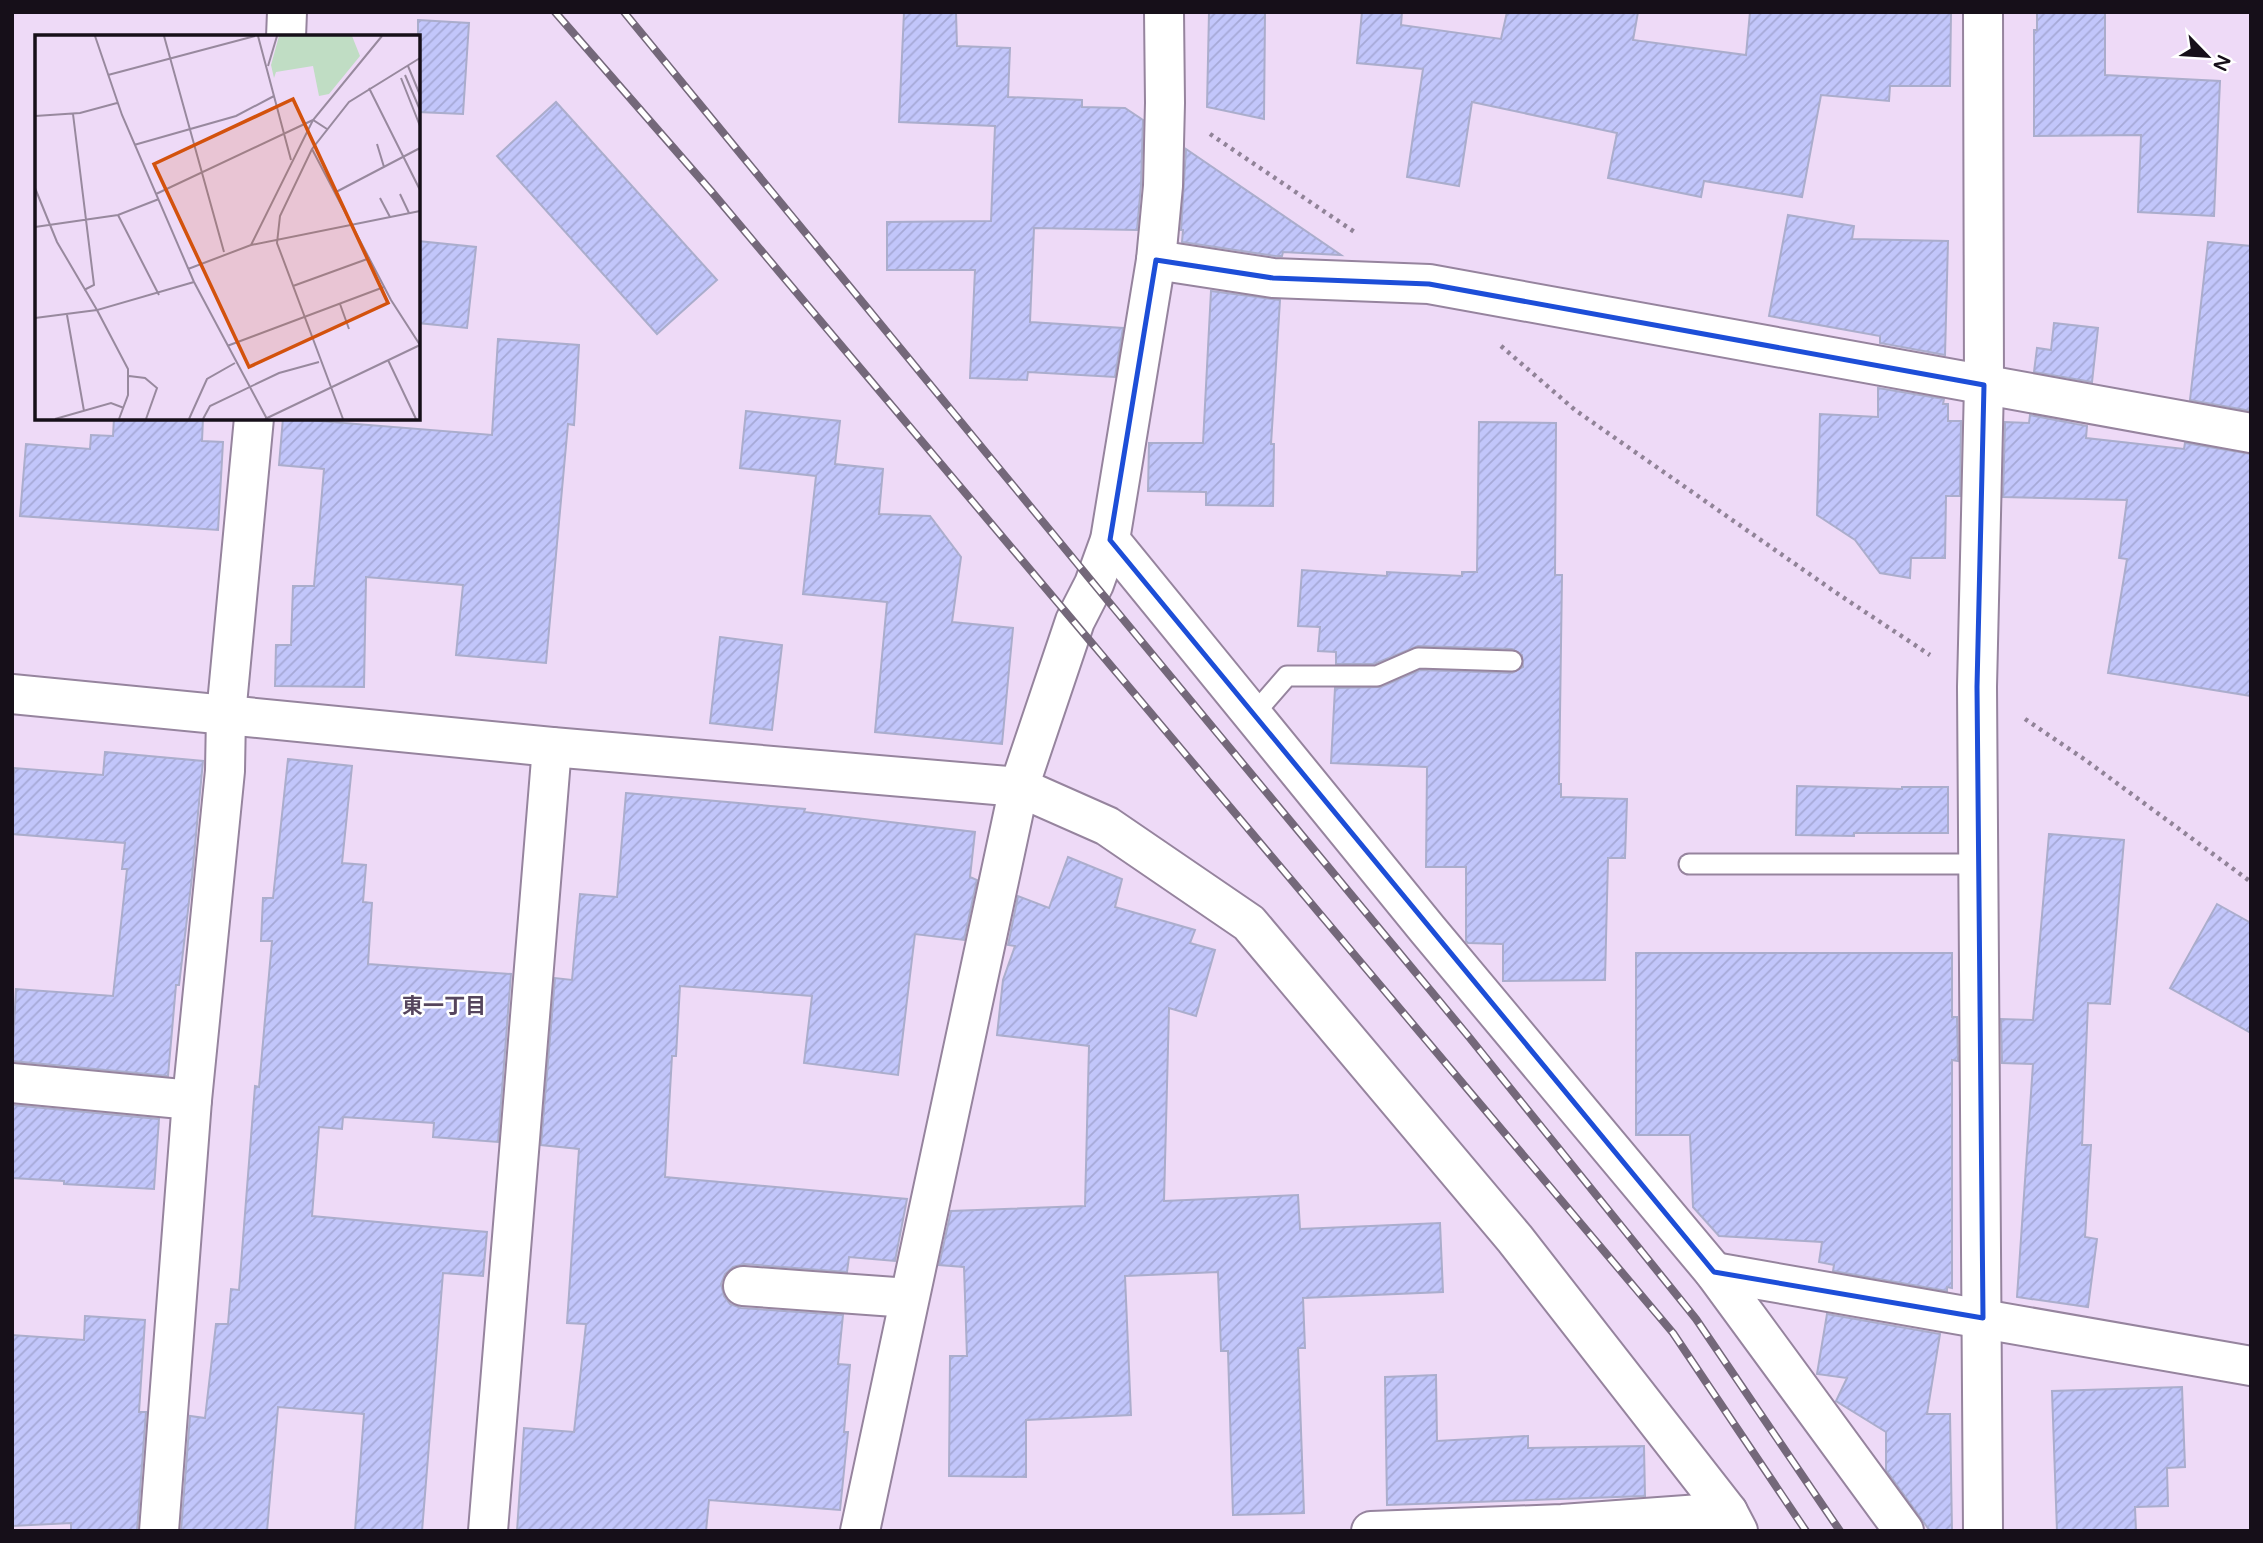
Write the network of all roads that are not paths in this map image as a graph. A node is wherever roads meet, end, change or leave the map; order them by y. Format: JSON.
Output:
{"nodes":[{"id":1,"x":287,"y":12,"type":"edge"},
{"id":2,"x":1164,"y":12,"type":"edge"},
{"id":3,"x":1983,"y":12,"type":"edge"},
{"id":4,"x":286,"y":35,"type":"edge"},
{"id":5,"x":1156,"y":260,"type":"junction"},
{"id":6,"x":1983,"y":385,"type":"junction"},
{"id":7,"x":254,"y":420,"type":"edge"},
{"id":8,"x":2251,"y":433,"type":"edge"},
{"id":9,"x":1110,"y":540,"type":"junction"},
{"id":10,"x":1512,"y":661,"type":"dead end"},
{"id":11,"x":12,"y":694,"type":"edge"},
{"id":12,"x":226,"y":715,"type":"junction"},
{"id":13,"x":1253,"y":715,"type":"junction"},
{"id":14,"x":552,"y":747,"type":"junction"},
{"id":15,"x":1019,"y":787,"type":"junction"},
{"id":16,"x":1689,"y":864,"type":"dead end"},
{"id":17,"x":1979,"y":864,"type":"junction"},
{"id":18,"x":12,"y":1083,"type":"edge"},
{"id":19,"x":192,"y":1100,"type":"junction"},
{"id":20,"x":1714,"y":1272,"type":"junction"},
{"id":21,"x":743,"y":1286,"type":"dead end"},
{"id":22,"x":909,"y":1298,"type":"junction"},
{"id":23,"x":1983,"y":1318,"type":"junction"},
{"id":24,"x":2251,"y":1366,"type":"edge"},
{"id":25,"x":1733,"y":1521,"type":"edge"},
{"id":26,"x":159,"y":1531,"type":"edge"},
{"id":27,"x":488,"y":1531,"type":"edge"},
{"id":28,"x":860,"y":1531,"type":"edge"},
{"id":29,"x":1371,"y":1531,"type":"edge"},
{"id":30,"x":1904,"y":1531,"type":"edge"},
{"id":31,"x":1983,"y":1531,"type":"edge"}],
"edges":[{"from":1,"to":4,"type":"street"},
{"from":2,"to":5,"type":"street"},
{"from":3,"to":6,"type":"street"},
{"from":5,"to":6,"type":"street"},
{"from":5,"to":9,"type":"street"},
{"from":6,"to":8,"type":"street"},
{"from":6,"to":17,"type":"street"},
{"from":7,"to":12,"type":"street"},
{"from":9,"to":13,"type":"street"},
{"from":9,"to":15,"type":"street"},
{"from":10,"to":13,"type":"lane"},
{"from":11,"to":12,"type":"street"},
{"from":12,"to":14,"type":"street"},
{"from":12,"to":19,"type":"street"},
{"from":13,"to":20,"type":"street"},
{"from":14,"to":15,"type":"street"},
{"from":14,"to":27,"type":"street"},
{"from":15,"to":22,"type":"street"},
{"from":15,"to":25,"type":"street"},
{"from":16,"to":17,"type":"lane"},
{"from":17,"to":23,"type":"street"},
{"from":18,"to":19,"type":"street"},
{"from":19,"to":26,"type":"street"},
{"from":20,"to":23,"type":"street"},
{"from":20,"to":30,"type":"street"},
{"from":21,"to":22,"type":"street"},
{"from":22,"to":28,"type":"street"},
{"from":23,"to":24,"type":"street"},
{"from":23,"to":31,"type":"street"},
{"from":25,"to":29,"type":"street"}]}
